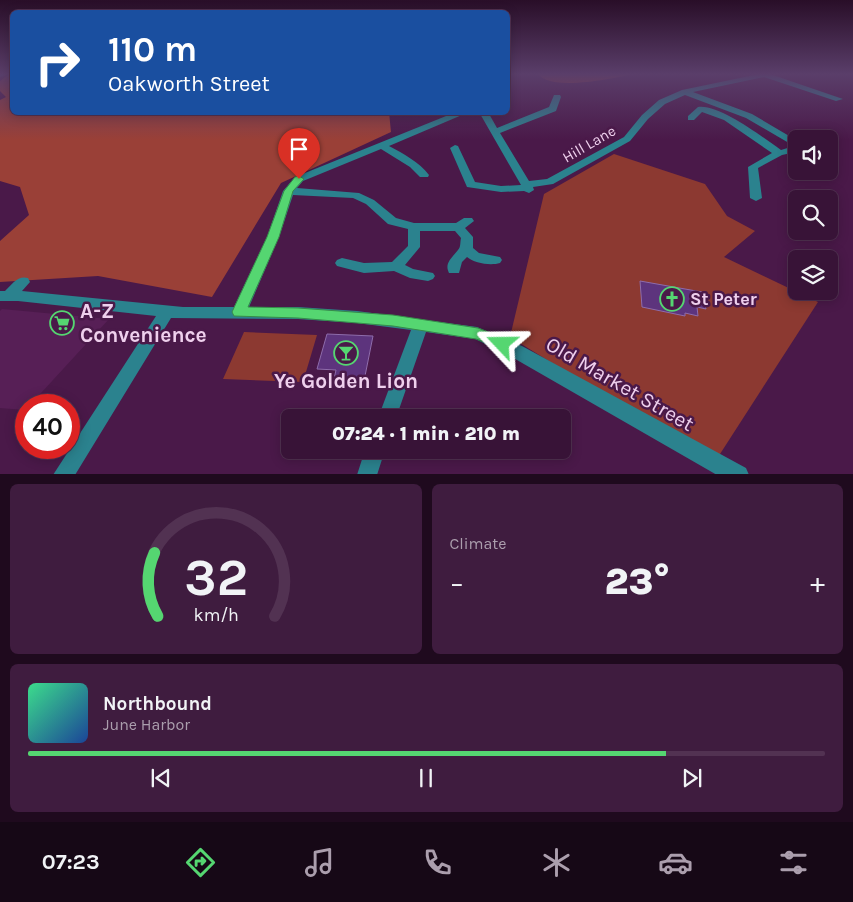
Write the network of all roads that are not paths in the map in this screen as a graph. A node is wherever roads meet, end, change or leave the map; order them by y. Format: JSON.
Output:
{"nodes":[{"id":1,"x":676,"y":96,"type":"edge"},
{"id":2,"x":696,"y":96,"type":"edge"},
{"id":3,"x":831,"y":96,"type":"edge"},
{"id":4,"x":557,"y":97,"type":"dead end"},
{"id":5,"x":840,"y":99,"type":"dead end"},
{"id":6,"x":457,"y":115,"type":"edge"},
{"id":7,"x":485,"y":115,"type":"edge"},
{"id":8,"x":691,"y":118,"type":"dead end"},
{"id":9,"x":495,"y":132,"type":"junction"},
{"id":10,"x":788,"y":139,"type":"edge"},
{"id":11,"x":380,"y":145,"type":"junction"},
{"id":12,"x":455,"y":148,"type":"dead end"},
{"id":13,"x":788,"y":151,"type":"edge"},
{"id":14,"x":780,"y":153,"type":"junction"},
{"id":15,"x":424,"y":175,"type":"dead end"},
{"id":16,"x":529,"y":189,"type":"junction"},
{"id":17,"x":289,"y":191,"type":"junction"},
{"id":18,"x":756,"y":198,"type":"dead end"},
{"id":19,"x":414,"y":227,"type":"junction"},
{"id":20,"x":466,"y":250,"type":"junction"},
{"id":21,"x":495,"y":260,"type":"dead end"},
{"id":22,"x":342,"y":263,"type":"dead end"},
{"id":23,"x":396,"y":266,"type":"junction"},
{"id":24,"x":454,"y":270,"type":"dead end"},
{"id":25,"x":428,"y":276,"type":"dead end"},
{"id":26,"x":23,"y":282,"type":"dead end"},
{"id":27,"x":5,"y":296,"type":"edge"},
{"id":28,"x":167,"y":312,"type":"junction"},
{"id":29,"x":239,"y":312,"type":"junction"},
{"id":30,"x":420,"y":324,"type":"junction"},
{"id":31,"x":390,"y":409,"type":"edge"},
{"id":32,"x":372,"y":459,"type":"edge"},
{"id":33,"x":63,"y":474,"type":"edge"},
{"id":34,"x":367,"y":474,"type":"edge"},
{"id":35,"x":739,"y":474,"type":"edge"}],
"edges":[{"from":1,"to":16,"type":"street","name":"Hill Lane"},
{"from":2,"to":10,"type":"street"},
{"from":3,"to":5,"type":"street"},
{"from":4,"to":9,"type":"street"},
{"from":6,"to":11,"type":"street"},
{"from":7,"to":9,"type":"street"},
{"from":8,"to":14,"type":"street"},
{"from":9,"to":16,"type":"street"},
{"from":11,"to":15,"type":"street"},
{"from":11,"to":17,"type":"street"},
{"from":12,"to":16,"type":"street","name":"Hill Lane"},
{"from":13,"to":14,"type":"street"},
{"from":14,"to":18,"type":"street"},
{"from":17,"to":19,"type":"street"},
{"from":17,"to":29,"type":"street"},
{"from":19,"to":20,"type":"street"},
{"from":19,"to":23,"type":"street"},
{"from":20,"to":21,"type":"street"},
{"from":20,"to":24,"type":"street"},
{"from":22,"to":23,"type":"street"},
{"from":23,"to":25,"type":"street"},
{"from":26,"to":27,"type":"street"},
{"from":27,"to":28,"type":"street","name":"Old Market Street"},
{"from":28,"to":29,"type":"street","name":"Old Market Street"},
{"from":28,"to":33,"type":"street"},
{"from":29,"to":30,"type":"street","name":"Old Market Street"},
{"from":30,"to":31,"type":"street"},
{"from":30,"to":35,"type":"street","name":"Old Market Street"},
{"from":32,"to":34,"type":"street"}]}
